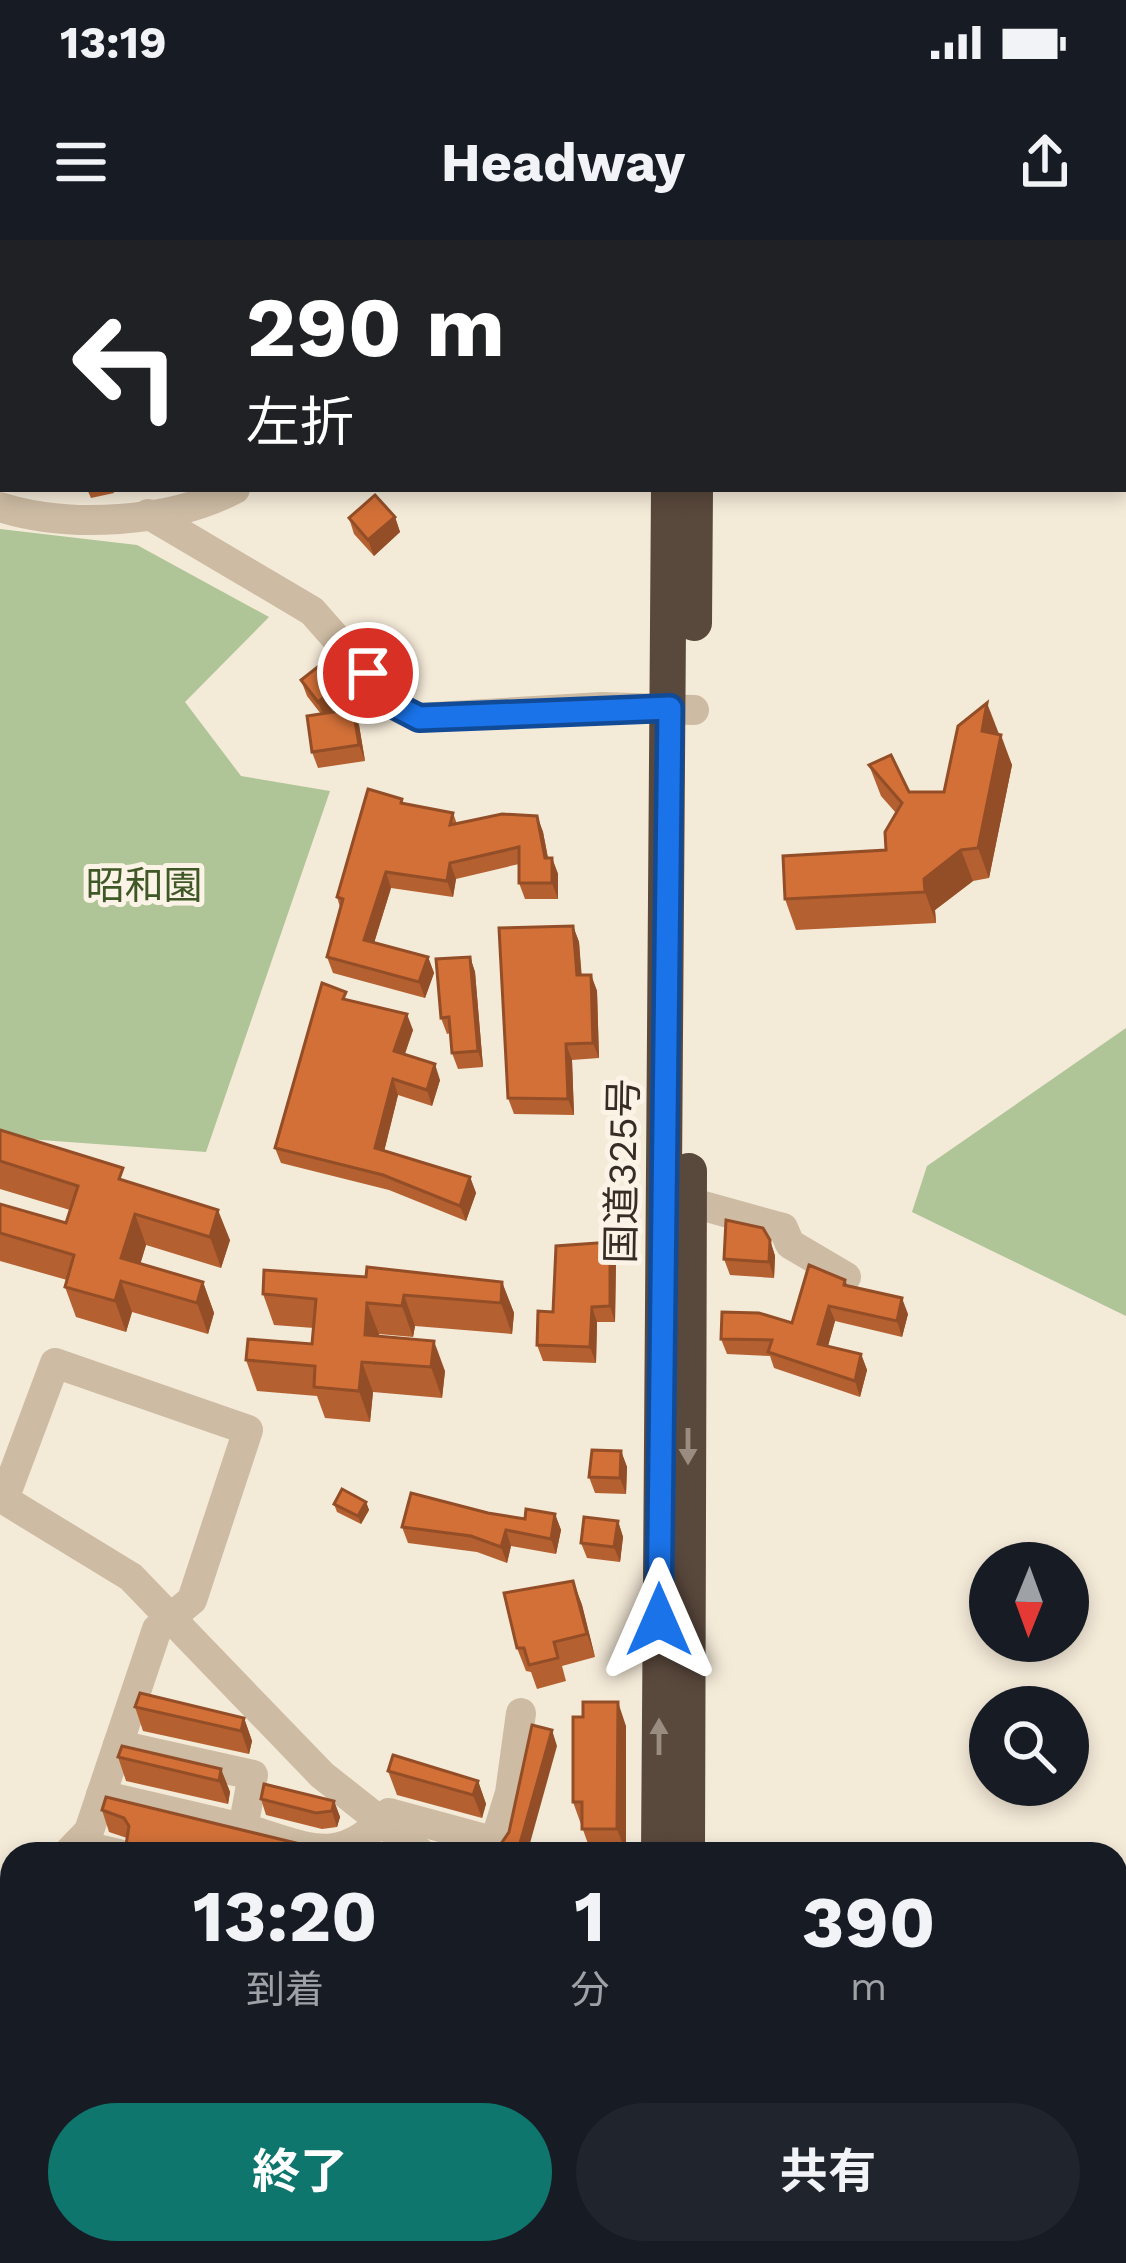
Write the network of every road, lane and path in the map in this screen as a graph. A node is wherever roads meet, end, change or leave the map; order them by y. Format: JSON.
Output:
{"nodes":[{"id":1,"x":225,"y":492,"type":"edge"},
{"id":2,"x":669,"y":492,"type":"edge"},
{"id":3,"x":695,"y":492,"type":"edge"},
{"id":4,"x":0,"y":507,"type":"edge"},
{"id":5,"x":148,"y":514,"type":"junction"},
{"id":6,"x":682,"y":709,"type":"junction"},
{"id":7,"x":689,"y":1202,"type":"junction"},
{"id":8,"x":846,"y":1277,"type":"edge"},
{"id":9,"x":2,"y":1498,"type":"edge"},
{"id":10,"x":169,"y":1620,"type":"junction"},
{"id":11,"x":521,"y":1713,"type":"dead end"},
{"id":12,"x":118,"y":1745,"type":"junction"},
{"id":13,"x":101,"y":1795,"type":"junction"},
{"id":14,"x":380,"y":1823,"type":"junction"},
{"id":15,"x":243,"y":1828,"type":"junction"},
{"id":16,"x":79,"y":1842,"type":"edge"},
{"id":17,"x":294,"y":1842,"type":"edge"},
{"id":18,"x":358,"y":1842,"type":"edge"},
{"id":19,"x":406,"y":1842,"type":"edge"},
{"id":20,"x":476,"y":1842,"type":"edge"},
{"id":21,"x":495,"y":1842,"type":"edge"},
{"id":22,"x":659,"y":1842,"type":"edge"},
{"id":23,"x":687,"y":1842,"type":"edge"}],
"edges":[{"from":1,"to":5,"type":"street"},
{"from":2,"to":6,"type":"highway","name":"国道325号"},
{"from":3,"to":6,"type":"highway","name":"国道325号"},
{"from":4,"to":5,"type":"street"},
{"from":5,"to":6,"type":"street"},
{"from":6,"to":7,"type":"highway","name":"国道325号"},
{"from":22,"to":6,"type":"highway","name":"国道325号","one_way":true},
{"from":7,"to":8,"type":"street"},
{"from":7,"to":23,"type":"highway","name":"国道325号","one_way":true},
{"from":9,"to":10,"type":"street"},
{"from":9,"to":10,"type":"street"},
{"from":10,"to":12,"type":"street"},
{"from":10,"to":14,"type":"street"},
{"from":11,"to":21,"type":"street"},
{"from":12,"to":13,"type":"street"},
{"from":12,"to":15,"type":"street"},
{"from":13,"to":15,"type":"street"},
{"from":13,"to":16,"type":"street"},
{"from":14,"to":18,"type":"street"},
{"from":14,"to":19,"type":"street"},
{"from":14,"to":20,"type":"street"},
{"from":15,"to":17,"type":"street"}]}
